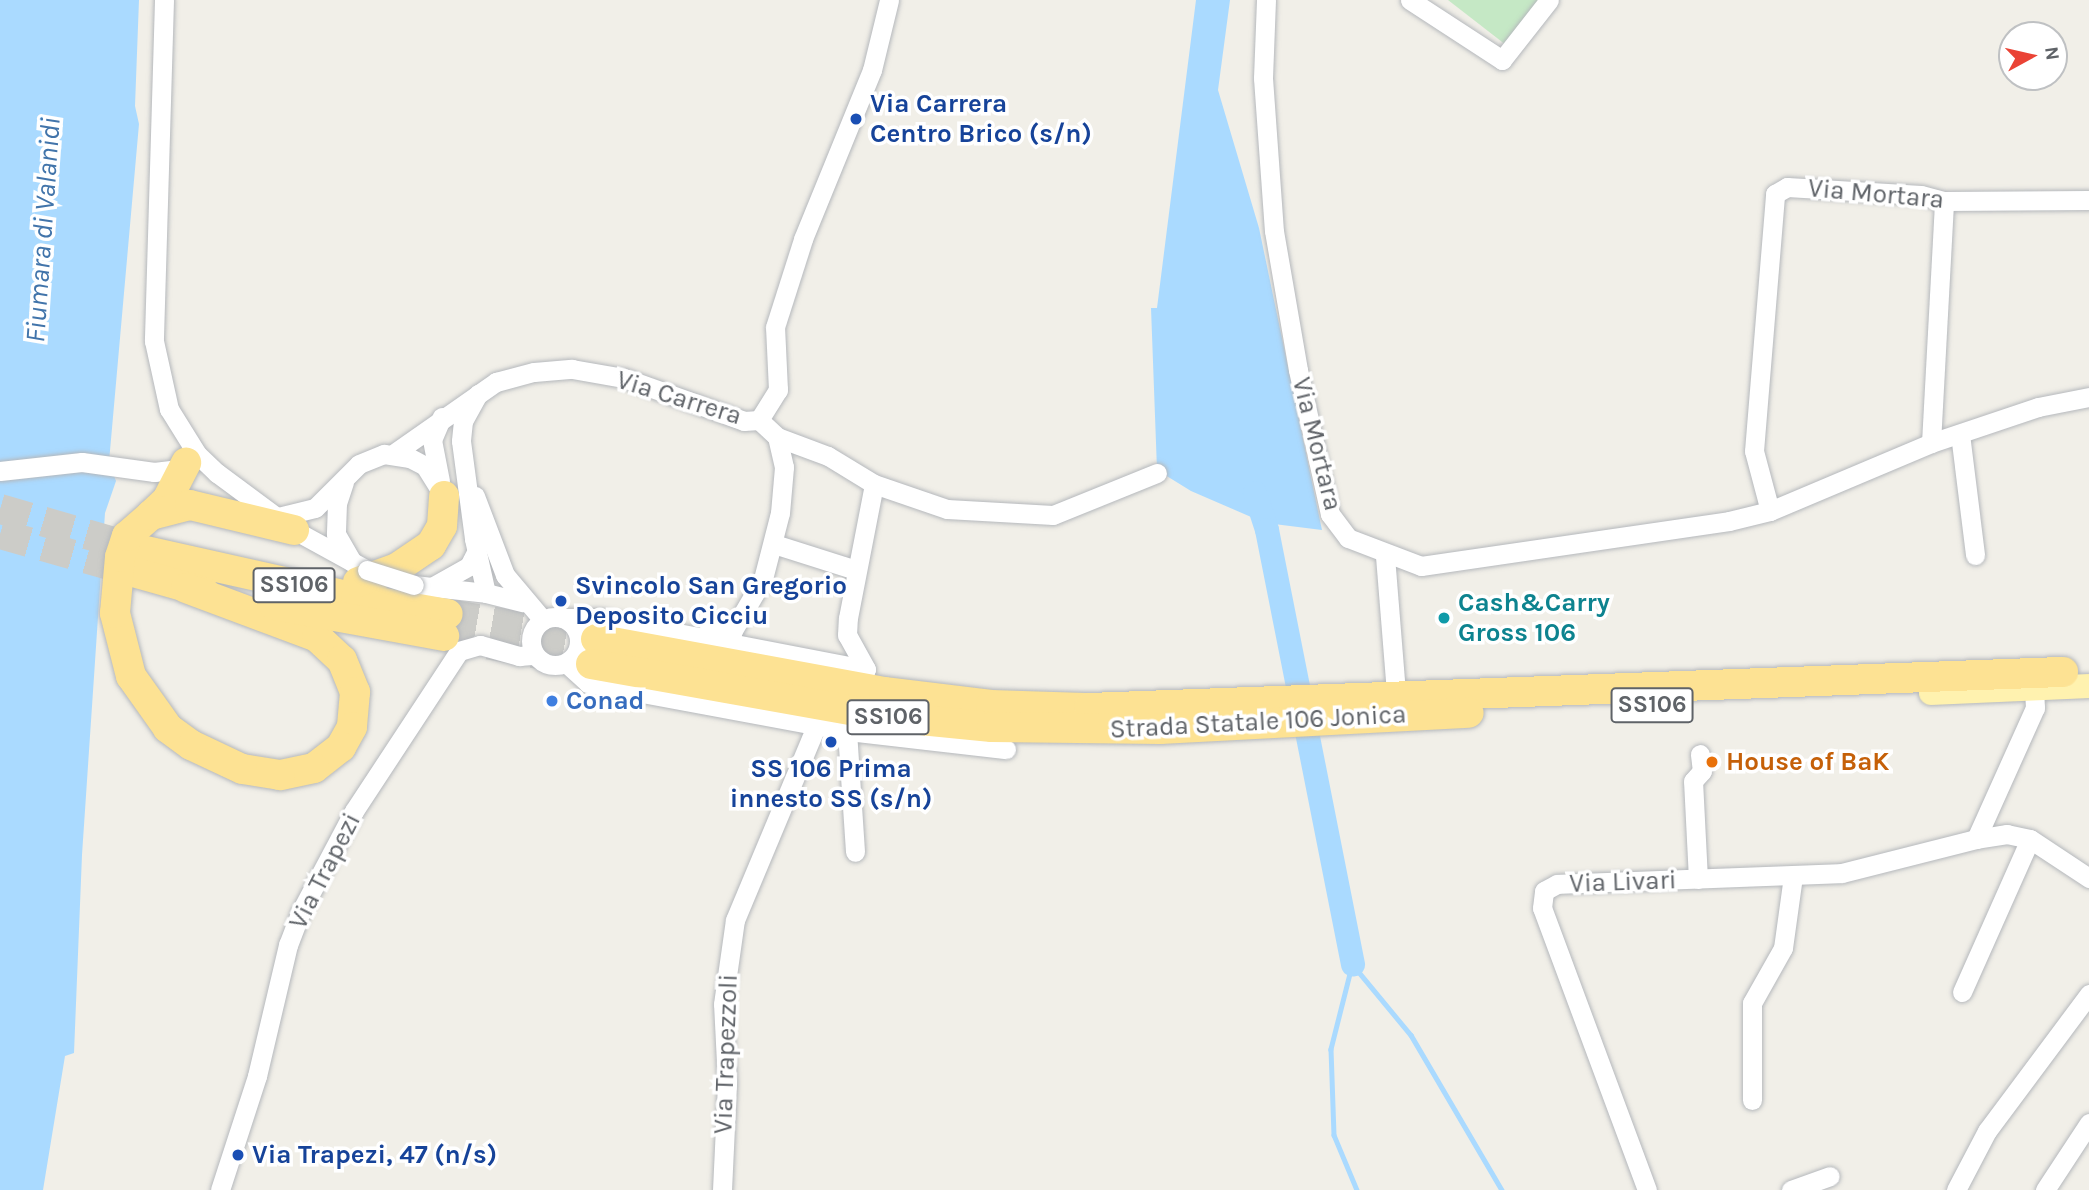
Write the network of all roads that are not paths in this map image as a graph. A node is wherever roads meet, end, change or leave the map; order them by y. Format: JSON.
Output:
{"nodes":[{"id":1,"x":164,"y":0,"type":"edge"},
{"id":2,"x":889,"y":0,"type":"edge"},
{"id":3,"x":1266,"y":0,"type":"edge"},
{"id":4,"x":1410,"y":0,"type":"edge"},
{"id":5,"x":1549,"y":0,"type":"edge"},
{"id":6,"x":2089,"y":200,"type":"edge"},
{"id":7,"x":1944,"y":201,"type":"junction"},
{"id":8,"x":479,"y":392,"type":"junction"},
{"id":9,"x":2089,"y":397,"type":"edge"},
{"id":10,"x":452,"y":409,"type":"junction"},
{"id":11,"x":759,"y":420,"type":"junction"},
{"id":12,"x":1960,"y":434,"type":"junction"},
{"id":13,"x":777,"y":437,"type":"junction"},
{"id":14,"x":1931,"y":443,"type":"junction"},
{"id":15,"x":393,"y":454,"type":"junction"},
{"id":16,"x":191,"y":458,"type":"junction"},
{"id":17,"x":464,"y":469,"type":"junction"},
{"id":18,"x":0,"y":471,"type":"edge"},
{"id":19,"x":1157,"y":473,"type":"dead end"},
{"id":20,"x":346,"y":478,"type":"junction"},
{"id":21,"x":874,"y":484,"type":"junction"},
{"id":22,"x":444,"y":496,"type":"junction"},
{"id":23,"x":1770,"y":511,"type":"junction"},
{"id":24,"x":151,"y":515,"type":"junction"},
{"id":25,"x":284,"y":524,"type":"junction"},
{"id":26,"x":774,"y":544,"type":"junction"},
{"id":27,"x":476,"y":552,"type":"junction"},
{"id":28,"x":1975,"y":555,"type":"dead end"},
{"id":29,"x":1385,"y":556,"type":"junction"},
{"id":30,"x":139,"y":562,"type":"tunnel mouth"},
{"id":31,"x":361,"y":568,"type":"junction"},
{"id":32,"x":856,"y":570,"type":"junction"},
{"id":33,"x":185,"y":575,"type":"junction"},
{"id":34,"x":505,"y":575,"type":"junction"},
{"id":35,"x":422,"y":586,"type":"junction"},
{"id":36,"x":486,"y":593,"type":"junction"},
{"id":37,"x":523,"y":603,"type":"junction"},
{"id":38,"x":848,"y":618,"type":"junction"},
{"id":39,"x":552,"y":619,"type":"junction"},
{"id":40,"x":673,"y":619,"type":"dead end"},
{"id":41,"x":446,"y":625,"type":"tunnel mouth"},
{"id":42,"x":535,"y":655,"type":"junction"},
{"id":43,"x":584,"y":655,"type":"junction"},
{"id":44,"x":814,"y":659,"type":"junction"},
{"id":45,"x":866,"y":669,"type":"junction"},
{"id":46,"x":2080,"y":676,"type":"edge"},
{"id":47,"x":1931,"y":685,"type":"junction"},
{"id":48,"x":2034,"y":688,"type":"junction"},
{"id":49,"x":1380,"y":702,"type":"junction"},
{"id":50,"x":991,"y":705,"type":"junction"},
{"id":51,"x":1189,"y":716,"type":"junction"},
{"id":52,"x":816,"y":726,"type":"junction"},
{"id":53,"x":1160,"y":729,"type":"junction"},
{"id":54,"x":846,"y":731,"type":"junction"},
{"id":55,"x":1006,"y":749,"type":"joint"},
{"id":56,"x":1700,"y":754,"type":"dead end"},
{"id":57,"x":1976,"y":839,"type":"junction"},
{"id":58,"x":2030,"y":839,"type":"junction"},
{"id":59,"x":855,"y":852,"type":"dead end"},
{"id":60,"x":1793,"y":876,"type":"junction"},
{"id":61,"x":2089,"y":878,"type":"edge"},
{"id":62,"x":1698,"y":879,"type":"junction"},
{"id":63,"x":1962,"y":992,"type":"dead end"},
{"id":64,"x":2089,"y":994,"type":"edge"},
{"id":65,"x":1752,"y":1100,"type":"dead end"},
{"id":66,"x":2089,"y":1123,"type":"edge"},
{"id":67,"x":1830,"y":1176,"type":"dead end"},
{"id":68,"x":220,"y":1190,"type":"edge"},
{"id":69,"x":722,"y":1190,"type":"edge"},
{"id":70,"x":1647,"y":1190,"type":"edge"},
{"id":71,"x":1791,"y":1190,"type":"edge"},
{"id":72,"x":1956,"y":1190,"type":"edge"},
{"id":73,"x":2045,"y":1190,"type":"edge"}],
"edges":[{"from":1,"to":16,"type":"street"},
{"from":2,"to":11,"type":"street","name":"Via Carrera"},
{"from":3,"to":29,"type":"street","name":"Via Mortara"},
{"from":4,"to":5,"type":"street"},
{"from":6,"to":7,"type":"street","name":"Via Mortara"},
{"from":7,"to":14,"type":"street"},
{"from":7,"to":23,"type":"street","name":"Via Mortara"},
{"from":8,"to":10,"type":"street","name":"Via Carrera"},
{"from":8,"to":11,"type":"street","name":"Via Carrera"},
{"from":8,"to":17,"type":"street"},
{"from":9,"to":12,"type":"street","name":"Via Mortara"},
{"from":10,"to":15,"type":"street","name":"Via Carrera"},
{"from":10,"to":22,"type":"street"},
{"from":11,"to":13,"type":"street"},
{"from":12,"to":14,"type":"street","name":"Via Mortara"},
{"from":12,"to":28,"type":"street"},
{"from":13,"to":21,"type":"street"},
{"from":13,"to":26,"type":"street"},
{"from":14,"to":23,"type":"street","name":"Via Mortara"},
{"from":15,"to":20,"type":"street","name":"Via Carrera"},
{"from":15,"to":22,"type":"street"},
{"from":16,"to":18,"type":"street"},
{"from":16,"to":24,"type":"highway"},
{"from":16,"to":25,"type":"street"},
{"from":17,"to":27,"type":"street"},
{"from":17,"to":34,"type":"street"},
{"from":19,"to":21,"type":"street"},
{"from":20,"to":25,"type":"street","name":"Via Carrera"},
{"from":20,"to":31,"type":"street"},
{"from":21,"to":32,"type":"street"},
{"from":22,"to":33,"type":"highway"},
{"from":23,"to":29,"type":"street","name":"Via Mortara"},
{"from":24,"to":25,"type":"highway"},
{"from":24,"to":33,"type":"highway"},
{"from":25,"to":31,"type":"street"},
{"from":26,"to":32,"type":"street"},
{"from":26,"to":40,"type":"street"},
{"from":27,"to":35,"type":"street"},
{"from":27,"to":36,"type":"street"},
{"from":29,"to":49,"type":"street"},
{"from":30,"to":33,"type":"highway","number":"SS106"},
{"from":31,"to":35,"type":"street","bridge":true},
{"from":32,"to":38,"type":"street"},
{"from":33,"to":41,"type":"highway","number":"SS106"},
{"from":34,"to":36,"type":"street"},
{"from":34,"to":37,"type":"street"},
{"from":35,"to":36,"type":"street"},
{"from":36,"to":37,"type":"street"},
{"from":37,"to":39,"type":"street"},
{"from":38,"to":44,"type":"street"},
{"from":38,"to":45,"type":"street"},
{"from":39,"to":42,"type":"street"},
{"from":39,"to":43,"type":"street"},
{"from":39,"to":44,"type":"street"},
{"from":42,"to":43,"type":"street","name":"Via Trapezi"},
{"from":42,"to":68,"type":"street","name":"Via Trapezi"},
{"from":43,"to":50,"type":"highway","name":"Strada Statale 106 Jonica","number":"SS106"},
{"from":43,"to":52,"type":"street"},
{"from":43,"to":53,"type":"highway","name":"Strada Statale 106 Jonica","number":"SS106"},
{"from":44,"to":45,"type":"street"},
{"from":45,"to":50,"type":"highway"},
{"from":46,"to":47,"type":"highway","name":"Strada Statale 106 Jonica"},
{"from":46,"to":48,"type":"main road"},
{"from":47,"to":48,"type":"main road"},
{"from":47,"to":49,"type":"highway","name":"Strada Statale 106 Jonica","number":"SS106"},
{"from":48,"to":57,"type":"street"},
{"from":49,"to":51,"type":"highway","name":"Strada Statale 106 Jonica","number":"SS106"},
{"from":50,"to":51,"type":"highway","name":"Strada Statale 106 Jonica","number":"SS106"},
{"from":51,"to":53,"type":"highway","name":"Strada Statale 106 Jonica","number":"SS106"},
{"from":52,"to":54,"type":"street"},
{"from":52,"to":69,"type":"street","name":"Via Trapezzoli"},
{"from":53,"to":55,"type":"highway"},
{"from":54,"to":55,"type":"street"},
{"from":54,"to":59,"type":"street"},
{"from":56,"to":62,"type":"street"},
{"from":57,"to":58,"type":"street","name":"Via Livari"},
{"from":57,"to":60,"type":"street","name":"Via Livari"},
{"from":58,"to":61,"type":"street","name":"Via Livari"},
{"from":58,"to":63,"type":"street"},
{"from":60,"to":62,"type":"street","name":"Via Livari"},
{"from":60,"to":65,"type":"street"},
{"from":62,"to":70,"type":"street","name":"Via Livari"},
{"from":64,"to":72,"type":"street"},
{"from":66,"to":73,"type":"street"},
{"from":67,"to":71,"type":"street"}]}
